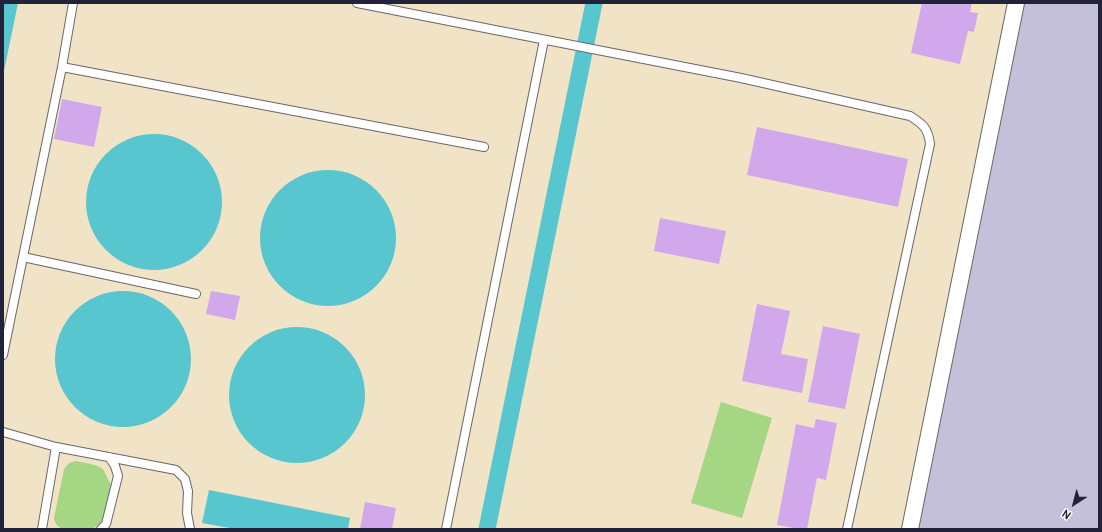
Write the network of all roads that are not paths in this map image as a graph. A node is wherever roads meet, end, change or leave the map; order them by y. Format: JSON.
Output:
{"nodes":[{"id":1,"x":73,"y":3,"type":"edge"},
{"id":2,"x":357,"y":3,"type":"edge"},
{"id":3,"x":1016,"y":3,"type":"edge"},
{"id":4,"x":386,"y":6,"type":"edge"},
{"id":5,"x":544,"y":40,"type":"junction"},
{"id":6,"x":62,"y":67,"type":"junction"},
{"id":7,"x":484,"y":147,"type":"dead end"},
{"id":8,"x":23,"y":257,"type":"junction"},
{"id":9,"x":196,"y":294,"type":"dead end"},
{"id":10,"x":3,"y":355,"type":"edge"},
{"id":11,"x":3,"y":432,"type":"edge"},
{"id":12,"x":56,"y":447,"type":"junction"},
{"id":13,"x":109,"y":457,"type":"junction"},
{"id":14,"x":42,"y":529,"type":"edge"},
{"id":15,"x":101,"y":529,"type":"edge"},
{"id":16,"x":190,"y":529,"type":"edge"},
{"id":17,"x":446,"y":529,"type":"edge"},
{"id":18,"x":847,"y":529,"type":"edge"},
{"id":19,"x":910,"y":529,"type":"edge"}],
"edges":[{"from":1,"to":6,"type":"lane"},
{"from":2,"to":4,"type":"lane"},
{"from":3,"to":19,"type":"street"},
{"from":4,"to":5,"type":"lane"},
{"from":5,"to":17,"type":"lane"},
{"from":5,"to":18,"type":"lane"},
{"from":6,"to":7,"type":"lane"},
{"from":6,"to":8,"type":"lane"},
{"from":8,"to":9,"type":"lane"},
{"from":8,"to":10,"type":"lane"},
{"from":11,"to":12,"type":"lane"},
{"from":12,"to":13,"type":"lane"},
{"from":12,"to":14,"type":"lane"},
{"from":13,"to":15,"type":"lane"},
{"from":13,"to":16,"type":"lane"}]}
